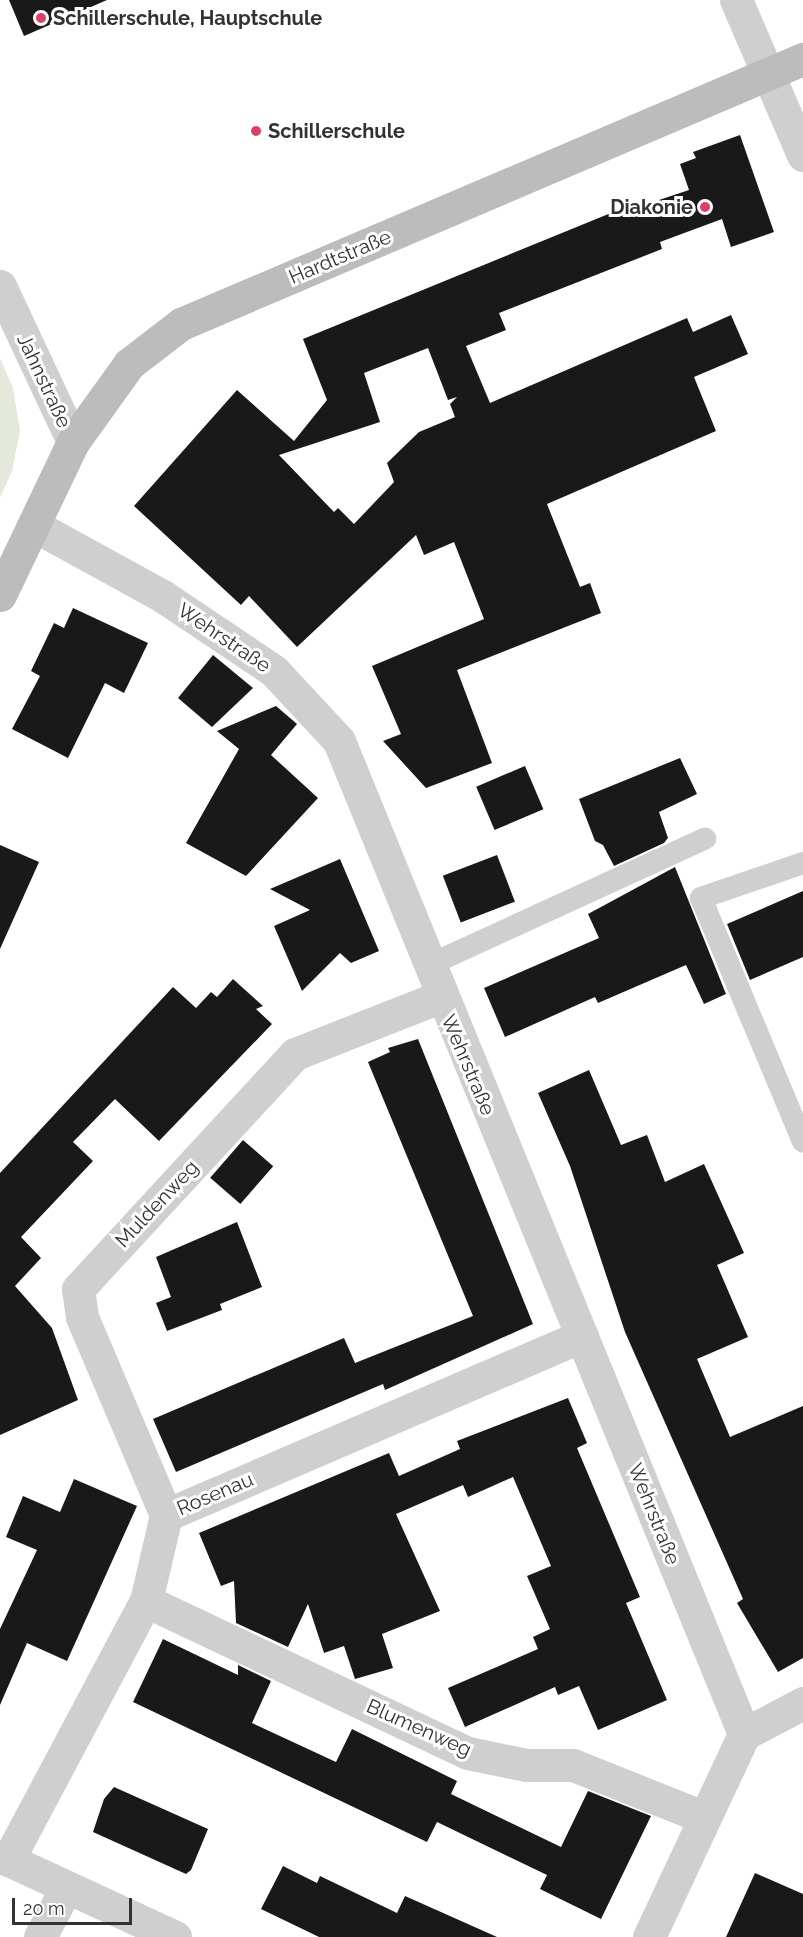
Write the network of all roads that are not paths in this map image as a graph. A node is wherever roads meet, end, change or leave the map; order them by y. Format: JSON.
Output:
{"nodes":[{"id":1,"x":736,"y":0,"type":"edge"},
{"id":2,"x":803,"y":59,"type":"edge"},
{"id":3,"x":770,"y":72,"type":"junction"},
{"id":4,"x":803,"y":155,"type":"edge"},
{"id":5,"x":0,"y":286,"type":"edge"},
{"id":6,"x":73,"y":442,"type":"junction"},
{"id":7,"x":35,"y":526,"type":"junction"},
{"id":8,"x":0,"y":595,"type":"edge"},
{"id":9,"x":705,"y":839,"type":"dead end"},
{"id":10,"x":803,"y":863,"type":"edge"},
{"id":11,"x":427,"y":966,"type":"junction"},
{"id":12,"x":440,"y":997,"type":"junction"},
{"id":13,"x":803,"y":1142,"type":"edge"},
{"id":14,"x":582,"y":1336,"type":"junction"},
{"id":15,"x":166,"y":1515,"type":"junction"},
{"id":16,"x":146,"y":1601,"type":"junction"},
{"id":17,"x":803,"y":1703,"type":"edge"},
{"id":18,"x":744,"y":1734,"type":"junction"},
{"id":19,"x":704,"y":1817,"type":"junction"},
{"id":20,"x":4,"y":1858,"type":"edge"},
{"id":21,"x":66,"y":1888,"type":"junction"},
{"id":22,"x":40,"y":1937,"type":"edge"},
{"id":23,"x":175,"y":1937,"type":"edge"},
{"id":24,"x":649,"y":1937,"type":"edge"}],
"edges":[{"from":1,"to":3,"type":"street"},
{"from":2,"to":3,"type":"street","name":"Hardtstraße"},
{"from":3,"to":4,"type":"street"},
{"from":3,"to":6,"type":"street","name":"Hardtstraße"},
{"from":5,"to":6,"type":"street","name":"Jahnstraße"},
{"from":6,"to":7,"type":"street","name":"Hardtstraße"},
{"from":7,"to":8,"type":"street","name":"Hardtstraße"},
{"from":7,"to":11,"type":"street","name":"Wehrstraße"},
{"from":9,"to":11,"type":"lane"},
{"from":10,"to":13,"type":"lane"},
{"from":11,"to":12,"type":"street","name":"Wehrstraße"},
{"from":12,"to":14,"type":"street","name":"Wehrstraße"},
{"from":12,"to":15,"type":"street","name":"Muldenweg"},
{"from":14,"to":15,"type":"street","name":"Rosenau"},
{"from":14,"to":18,"type":"street","name":"Wehrstraße"},
{"from":15,"to":16,"type":"street","name":"Rosenau"},
{"from":16,"to":19,"type":"street","name":"Blumenweg"},
{"from":16,"to":20,"type":"street","name":"Rosenau"},
{"from":17,"to":18,"type":"street"},
{"from":18,"to":19,"type":"street"},
{"from":19,"to":24,"type":"street"},
{"from":20,"to":21,"type":"street"},
{"from":21,"to":22,"type":"street"},
{"from":21,"to":23,"type":"street"}]}
